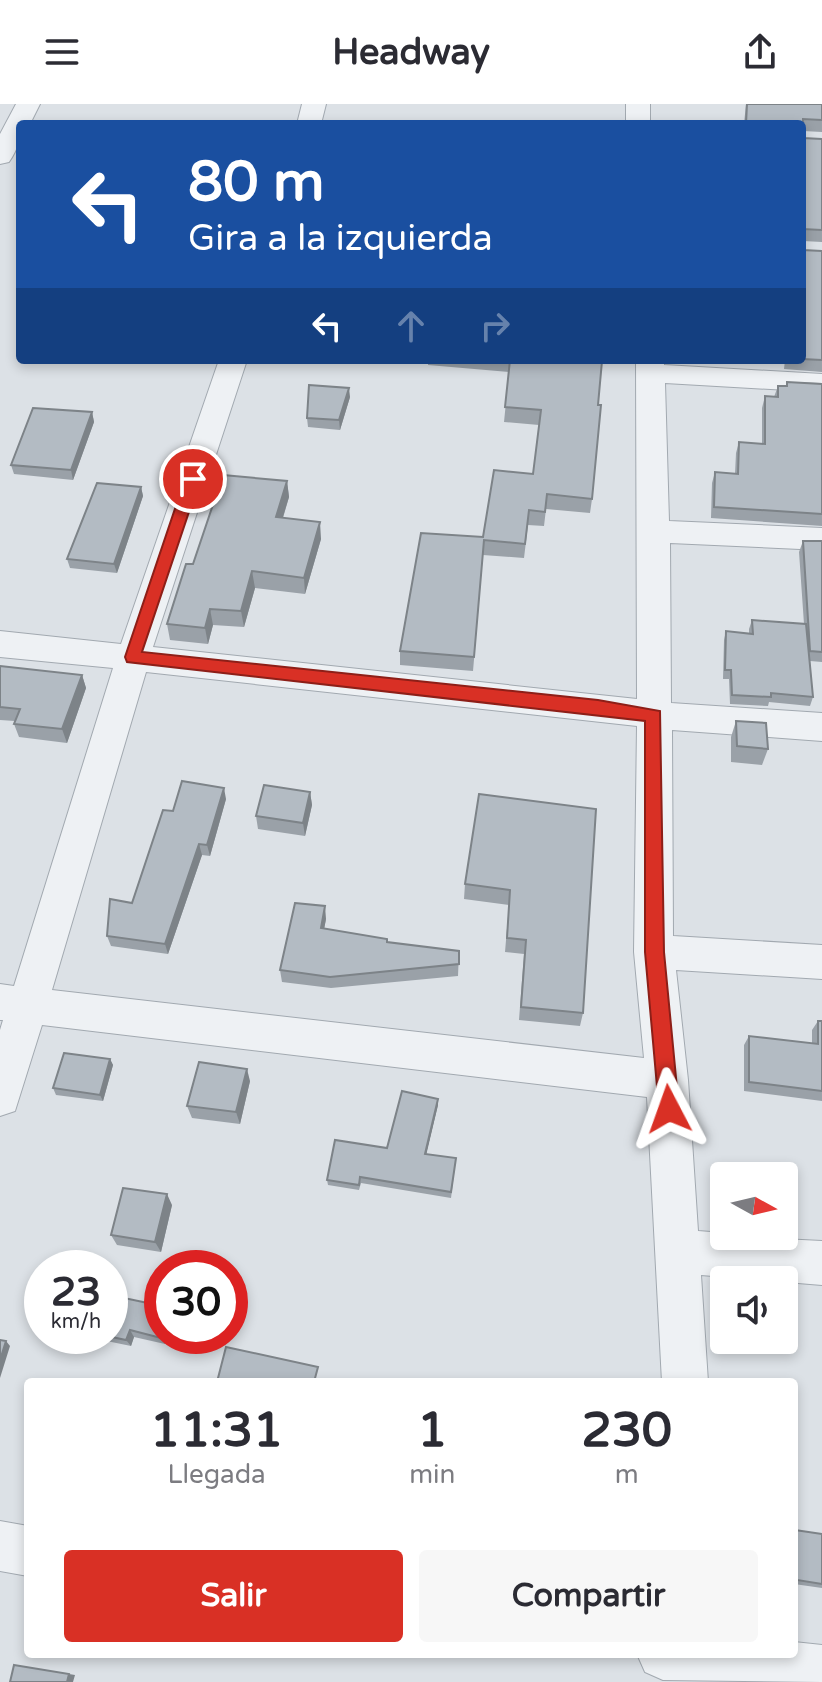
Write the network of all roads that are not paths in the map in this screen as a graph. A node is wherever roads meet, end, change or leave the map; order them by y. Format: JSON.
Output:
{"nodes":[{"id":1,"x":16,"y":126,"type":"edge"},
{"id":2,"x":0,"y":156,"type":"edge"},
{"id":3,"x":232,"y":364,"type":"edge"},
{"id":4,"x":650,"y":367,"type":"edge"},
{"id":5,"x":822,"y":383,"type":"edge"},
{"id":6,"x":654,"y":531,"type":"junction"},
{"id":7,"x":822,"y":539,"type":"edge"},
{"id":8,"x":0,"y":644,"type":"edge"},
{"id":9,"x":133,"y":657,"type":"junction"},
{"id":10,"x":654,"y":715,"type":"junction"},
{"id":11,"x":822,"y":727,"type":"edge"},
{"id":12,"x":654,"y":952,"type":"junction"},
{"id":13,"x":822,"y":962,"type":"edge"},
{"id":14,"x":14,"y":1004,"type":"edge"},
{"id":15,"x":667,"y":1080,"type":"junction"},
{"id":16,"x":0,"y":1097,"type":"edge"},
{"id":17,"x":677,"y":1251,"type":"junction"},
{"id":18,"x":822,"y":1263,"type":"edge"},
{"id":19,"x":685,"y":1378,"type":"edge"},
{"id":20,"x":0,"y":1546,"type":"edge"},
{"id":21,"x":24,"y":1550,"type":"edge"},
{"id":22,"x":693,"y":1663,"type":"edge"},
{"id":23,"x":822,"y":1671,"type":"edge"}],
"edges":[{"from":1,"to":2,"type":"street"},
{"from":3,"to":9,"type":"street"},
{"from":4,"to":5,"type":"street"},
{"from":4,"to":6,"type":"street"},
{"from":6,"to":7,"type":"street"},
{"from":6,"to":10,"type":"street"},
{"from":8,"to":9,"type":"street"},
{"from":9,"to":10,"type":"street"},
{"from":9,"to":14,"type":"street"},
{"from":10,"to":11,"type":"street"},
{"from":10,"to":12,"type":"street"},
{"from":12,"to":13,"type":"street"},
{"from":12,"to":15,"type":"street"},
{"from":14,"to":15,"type":"street"},
{"from":14,"to":16,"type":"street"},
{"from":15,"to":17,"type":"street"},
{"from":17,"to":18,"type":"street"},
{"from":17,"to":19,"type":"street"},
{"from":20,"to":21,"type":"street"},
{"from":22,"to":23,"type":"street"}]}
